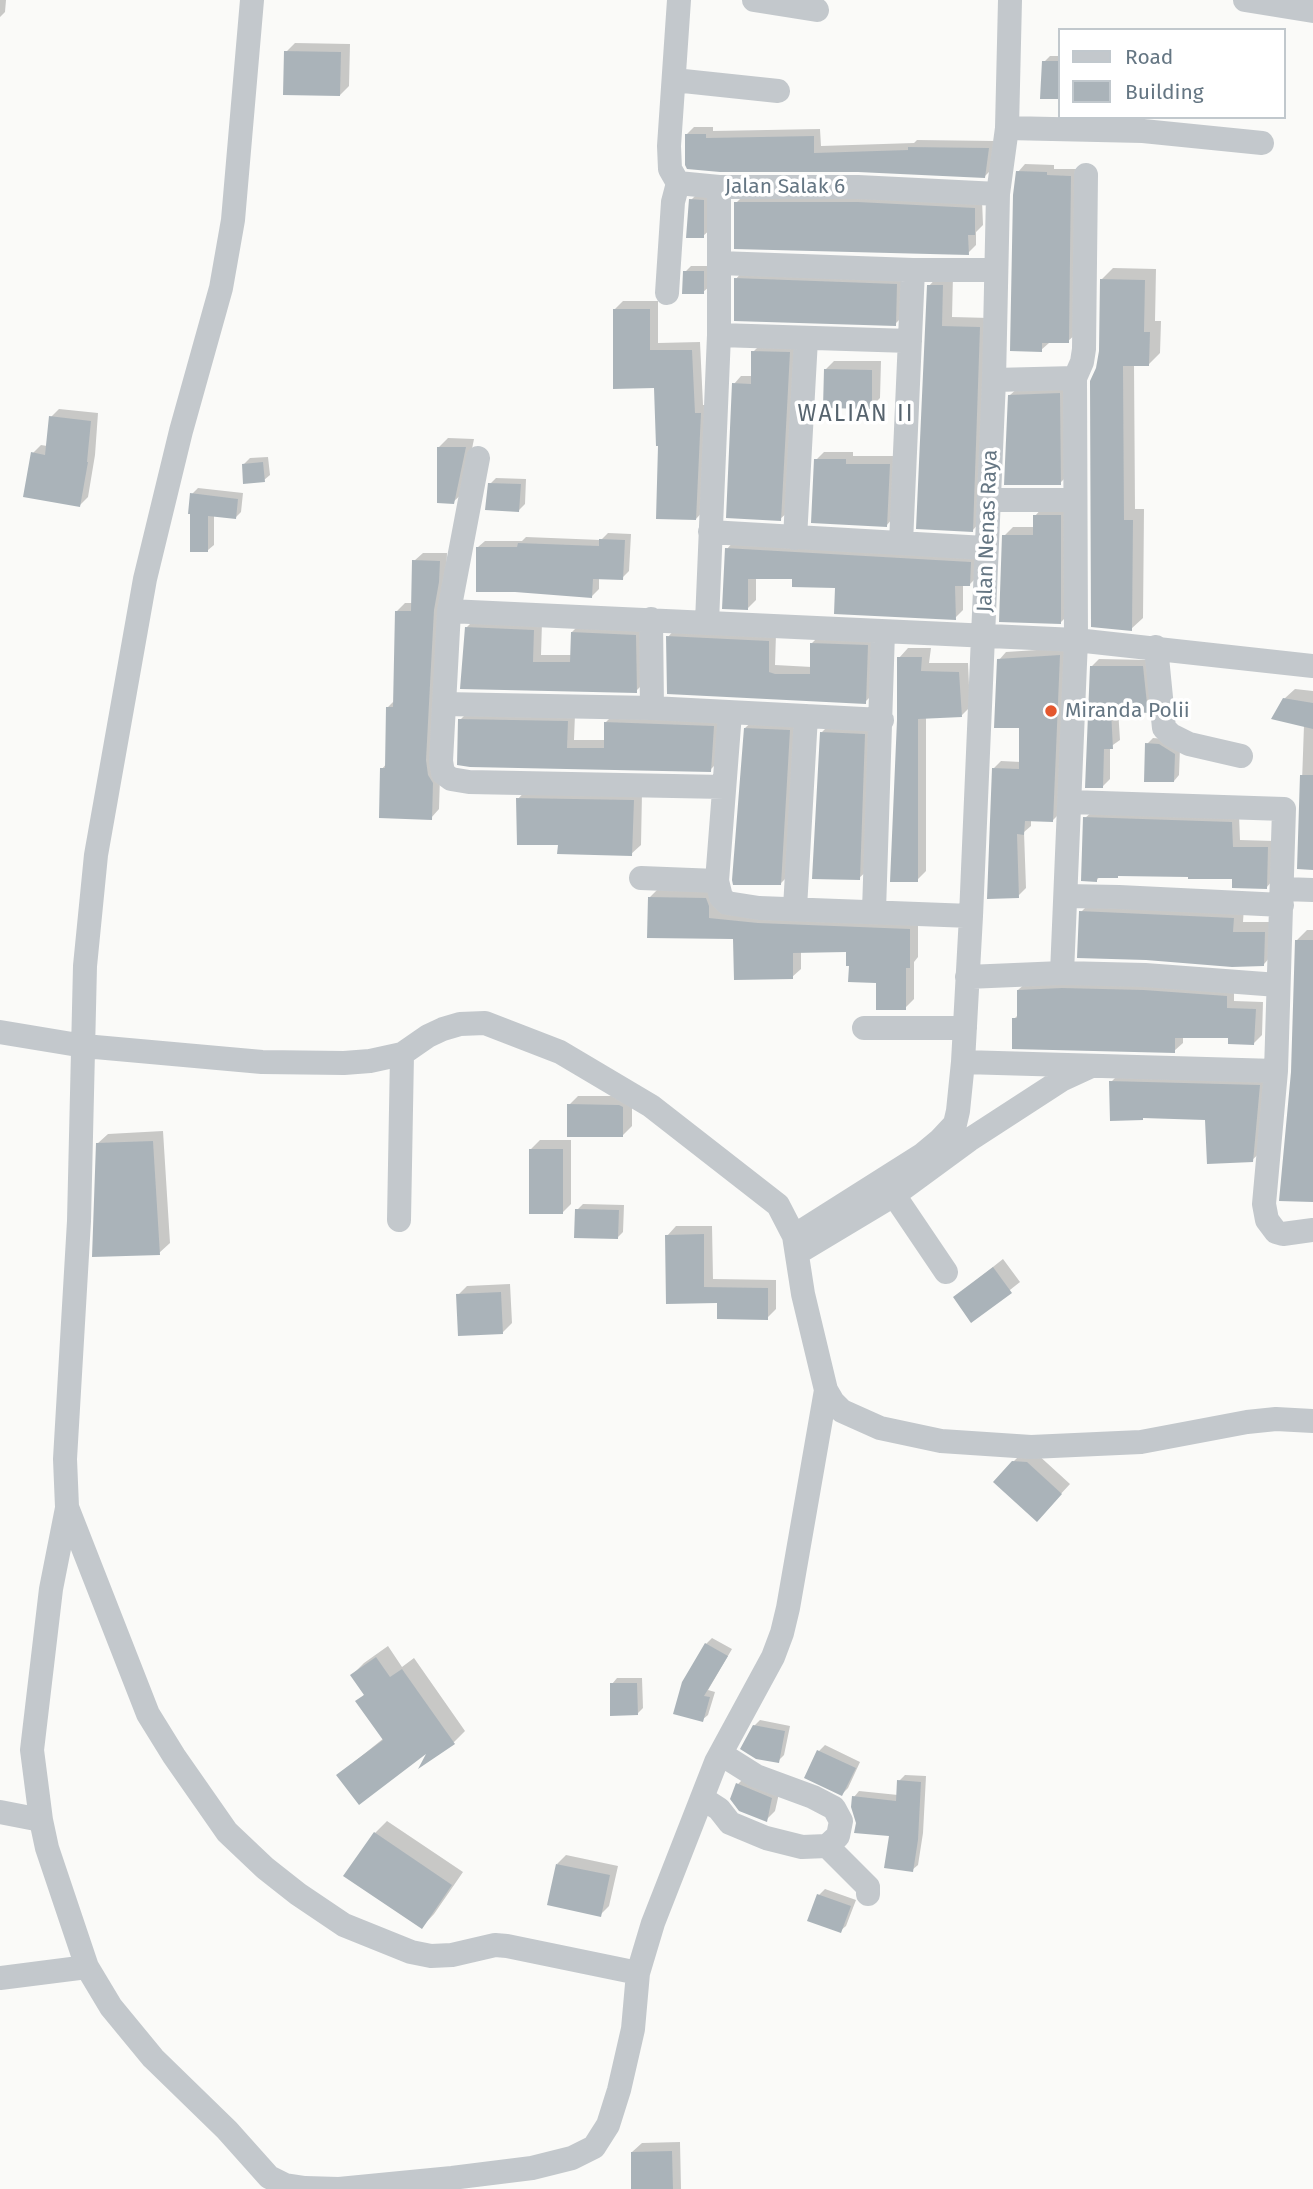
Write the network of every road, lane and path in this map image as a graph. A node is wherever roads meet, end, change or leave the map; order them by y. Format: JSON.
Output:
{"nodes":[{"id":1,"x":252,"y":0,"type":"edge"},
{"id":2,"x":679,"y":0,"type":"edge"},
{"id":3,"x":754,"y":0,"type":"edge"},
{"id":4,"x":1010,"y":0,"type":"edge"},
{"id":5,"x":1245,"y":0,"type":"edge"},
{"id":6,"x":817,"y":10,"type":"dead end"},
{"id":7,"x":1313,"y":11,"type":"edge"},
{"id":8,"x":674,"y":80,"type":"junction"},
{"id":9,"x":778,"y":91,"type":"dead end"},
{"id":10,"x":1007,"y":128,"type":"junction"},
{"id":11,"x":1262,"y":143,"type":"dead end"},
{"id":12,"x":1086,"y":175,"type":"dead end"},
{"id":13,"x":678,"y":183,"type":"junction"},
{"id":14,"x":719,"y":187,"type":"junction"},
{"id":15,"x":998,"y":194,"type":"junction"},
{"id":16,"x":719,"y":263,"type":"junction"},
{"id":17,"x":913,"y":270,"type":"junction"},
{"id":18,"x":996,"y":270,"type":"junction"},
{"id":19,"x":667,"y":293,"type":"dead end"},
{"id":20,"x":719,"y":335,"type":"junction"},
{"id":21,"x":806,"y":339,"type":"junction"},
{"id":22,"x":910,"y":341,"type":"junction"},
{"id":23,"x":1075,"y":378,"type":"junction"},
{"id":24,"x":994,"y":380,"type":"junction"},
{"id":25,"x":478,"y":458,"type":"dead end"},
{"id":26,"x":989,"y":500,"type":"junction"},
{"id":27,"x":1075,"y":500,"type":"junction"},
{"id":28,"x":710,"y":532,"type":"junction"},
{"id":29,"x":796,"y":538,"type":"junction"},
{"id":30,"x":901,"y":543,"type":"junction"},
{"id":31,"x":985,"y":548,"type":"junction"},
{"id":32,"x":449,"y":611,"type":"junction"},
{"id":33,"x":650,"y":619,"type":"junction"},
{"id":34,"x":708,"y":622,"type":"junction"},
{"id":35,"x":883,"y":632,"type":"junction"},
{"id":36,"x":984,"y":637,"type":"junction"},
{"id":37,"x":1076,"y":640,"type":"junction"},
{"id":38,"x":1156,"y":647,"type":"junction"},
{"id":39,"x":1313,"y":666,"type":"edge"},
{"id":40,"x":444,"y":704,"type":"junction"},
{"id":41,"x":652,"y":708,"type":"junction"},
{"id":42,"x":730,"y":713,"type":"junction"},
{"id":43,"x":806,"y":716,"type":"junction"},
{"id":44,"x":882,"y":720,"type":"junction"},
{"id":45,"x":1241,"y":756,"type":"dead end"},
{"id":46,"x":724,"y":788,"type":"junction"},
{"id":47,"x":1071,"y":802,"type":"junction"},
{"id":48,"x":641,"y":878,"type":"dead end"},
{"id":49,"x":717,"y":881,"type":"junction"},
{"id":50,"x":1313,"y":890,"type":"edge"},
{"id":51,"x":1066,"y":897,"type":"junction"},
{"id":52,"x":1283,"y":897,"type":"junction"},
{"id":53,"x":795,"y":908,"type":"junction"},
{"id":54,"x":874,"y":911,"type":"junction"},
{"id":55,"x":971,"y":916,"type":"junction"},
{"id":56,"x":1062,"y":973,"type":"junction"},
{"id":57,"x":967,"y":977,"type":"junction"},
{"id":58,"x":1278,"y":985,"type":"junction"},
{"id":59,"x":864,"y":1028,"type":"dead end"},
{"id":60,"x":965,"y":1028,"type":"junction"},
{"id":61,"x":0,"y":1032,"type":"edge"},
{"id":62,"x":84,"y":1046,"type":"junction"},
{"id":63,"x":402,"y":1054,"type":"junction"},
{"id":64,"x":963,"y":1062,"type":"junction"},
{"id":65,"x":1089,"y":1067,"type":"junction"},
{"id":66,"x":1276,"y":1071,"type":"junction"},
{"id":67,"x":962,"y":1132,"type":"junction"},
{"id":68,"x":894,"y":1195,"type":"junction"},
{"id":69,"x":399,"y":1220,"type":"dead end"},
{"id":70,"x":1313,"y":1230,"type":"edge"},
{"id":71,"x":795,"y":1244,"type":"junction"},
{"id":72,"x":946,"y":1272,"type":"dead end"},
{"id":73,"x":826,"y":1390,"type":"junction"},
{"id":74,"x":1313,"y":1421,"type":"edge"},
{"id":75,"x":67,"y":1507,"type":"junction"},
{"id":76,"x":721,"y":1754,"type":"junction"},
{"id":77,"x":702,"y":1798,"type":"junction"},
{"id":78,"x":0,"y":1812,"type":"edge"},
{"id":79,"x":41,"y":1820,"type":"junction"},
{"id":80,"x":827,"y":1846,"type":"junction"},
{"id":81,"x":867,"y":1894,"type":"dead end"},
{"id":82,"x":87,"y":1967,"type":"junction"},
{"id":83,"x":638,"y":1973,"type":"junction"},
{"id":84,"x":0,"y":1978,"type":"edge"},
{"id":85,"x":263,"y":2183,"type":"edge"}],
"edges":[{"from":1,"to":62,"type":"street"},
{"from":2,"to":8,"type":"street"},
{"from":3,"to":6,"type":"street"},
{"from":4,"to":10,"type":"street","name":"Jalan Nenas Raya"},
{"from":5,"to":7,"type":"street"},
{"from":8,"to":9,"type":"street"},
{"from":8,"to":13,"type":"street"},
{"from":10,"to":11,"type":"street"},
{"from":10,"to":15,"type":"street","name":"Jalan Nenas Raya"},
{"from":12,"to":23,"type":"street"},
{"from":13,"to":14,"type":"street","name":"Jalan Salak 6"},
{"from":13,"to":19,"type":"street"},
{"from":14,"to":15,"type":"street","name":"Jalan Salak 6"},
{"from":14,"to":16,"type":"street"},
{"from":15,"to":18,"type":"street","name":"Jalan Nenas Raya"},
{"from":16,"to":17,"type":"street"},
{"from":16,"to":20,"type":"street"},
{"from":17,"to":18,"type":"street"},
{"from":17,"to":22,"type":"street"},
{"from":18,"to":24,"type":"street","name":"Jalan Nenas Raya"},
{"from":20,"to":21,"type":"street"},
{"from":20,"to":28,"type":"street"},
{"from":21,"to":22,"type":"street"},
{"from":21,"to":29,"type":"street"},
{"from":22,"to":30,"type":"street"},
{"from":23,"to":24,"type":"street"},
{"from":23,"to":27,"type":"street"},
{"from":24,"to":26,"type":"street","name":"Jalan Nenas Raya"},
{"from":25,"to":32,"type":"street"},
{"from":26,"to":27,"type":"street"},
{"from":26,"to":31,"type":"street","name":"Jalan Nenas Raya"},
{"from":27,"to":37,"type":"street"},
{"from":28,"to":29,"type":"street"},
{"from":28,"to":34,"type":"street"},
{"from":29,"to":30,"type":"street"},
{"from":30,"to":31,"type":"street"},
{"from":31,"to":36,"type":"street","name":"Jalan Nenas Raya"},
{"from":32,"to":33,"type":"street"},
{"from":32,"to":40,"type":"street"},
{"from":33,"to":34,"type":"street"},
{"from":33,"to":41,"type":"street"},
{"from":34,"to":35,"type":"street"},
{"from":35,"to":36,"type":"street"},
{"from":35,"to":44,"type":"street"},
{"from":36,"to":37,"type":"street"},
{"from":36,"to":55,"type":"street","name":"Jalan Nenas Raya"},
{"from":37,"to":38,"type":"street"},
{"from":37,"to":47,"type":"street"},
{"from":38,"to":39,"type":"street"},
{"from":38,"to":45,"type":"street"},
{"from":40,"to":41,"type":"street"},
{"from":40,"to":46,"type":"street"},
{"from":41,"to":42,"type":"street"},
{"from":42,"to":43,"type":"street"},
{"from":42,"to":46,"type":"street"},
{"from":43,"to":44,"type":"street"},
{"from":43,"to":53,"type":"street"},
{"from":44,"to":54,"type":"street"},
{"from":46,"to":49,"type":"street"},
{"from":47,"to":51,"type":"street"},
{"from":47,"to":52,"type":"street"},
{"from":48,"to":49,"type":"street"},
{"from":49,"to":53,"type":"street"},
{"from":50,"to":52,"type":"street"},
{"from":51,"to":52,"type":"street"},
{"from":51,"to":56,"type":"street"},
{"from":52,"to":58,"type":"street"},
{"from":53,"to":54,"type":"street"},
{"from":54,"to":55,"type":"street"},
{"from":55,"to":57,"type":"street","name":"Jalan Nenas Raya"},
{"from":56,"to":57,"type":"street"},
{"from":56,"to":58,"type":"street"},
{"from":57,"to":60,"type":"street","name":"Jalan Nenas Raya"},
{"from":58,"to":66,"type":"street"},
{"from":59,"to":60,"type":"street"},
{"from":60,"to":64,"type":"street","name":"Jalan Nenas Raya"},
{"from":61,"to":62,"type":"street"},
{"from":62,"to":63,"type":"street"},
{"from":62,"to":75,"type":"street"},
{"from":63,"to":69,"type":"street"},
{"from":63,"to":71,"type":"street"},
{"from":64,"to":65,"type":"street"},
{"from":64,"to":67,"type":"street","name":"Jalan Nenas Raya"},
{"from":65,"to":66,"type":"street"},
{"from":65,"to":67,"type":"street"},
{"from":66,"to":70,"type":"street"},
{"from":67,"to":68,"type":"street"},
{"from":67,"to":71,"type":"street"},
{"from":68,"to":71,"type":"street"},
{"from":68,"to":72,"type":"street"},
{"from":71,"to":73,"type":"street"},
{"from":73,"to":74,"type":"street"},
{"from":73,"to":76,"type":"street"},
{"from":75,"to":79,"type":"street"},
{"from":75,"to":83,"type":"street"},
{"from":76,"to":77,"type":"street"},
{"from":76,"to":80,"type":"street"},
{"from":77,"to":80,"type":"street"},
{"from":77,"to":83,"type":"street"},
{"from":78,"to":79,"type":"street"},
{"from":79,"to":82,"type":"street"},
{"from":80,"to":81,"type":"street"},
{"from":82,"to":84,"type":"street"},
{"from":82,"to":85,"type":"street"},
{"from":83,"to":85,"type":"street"}]}
